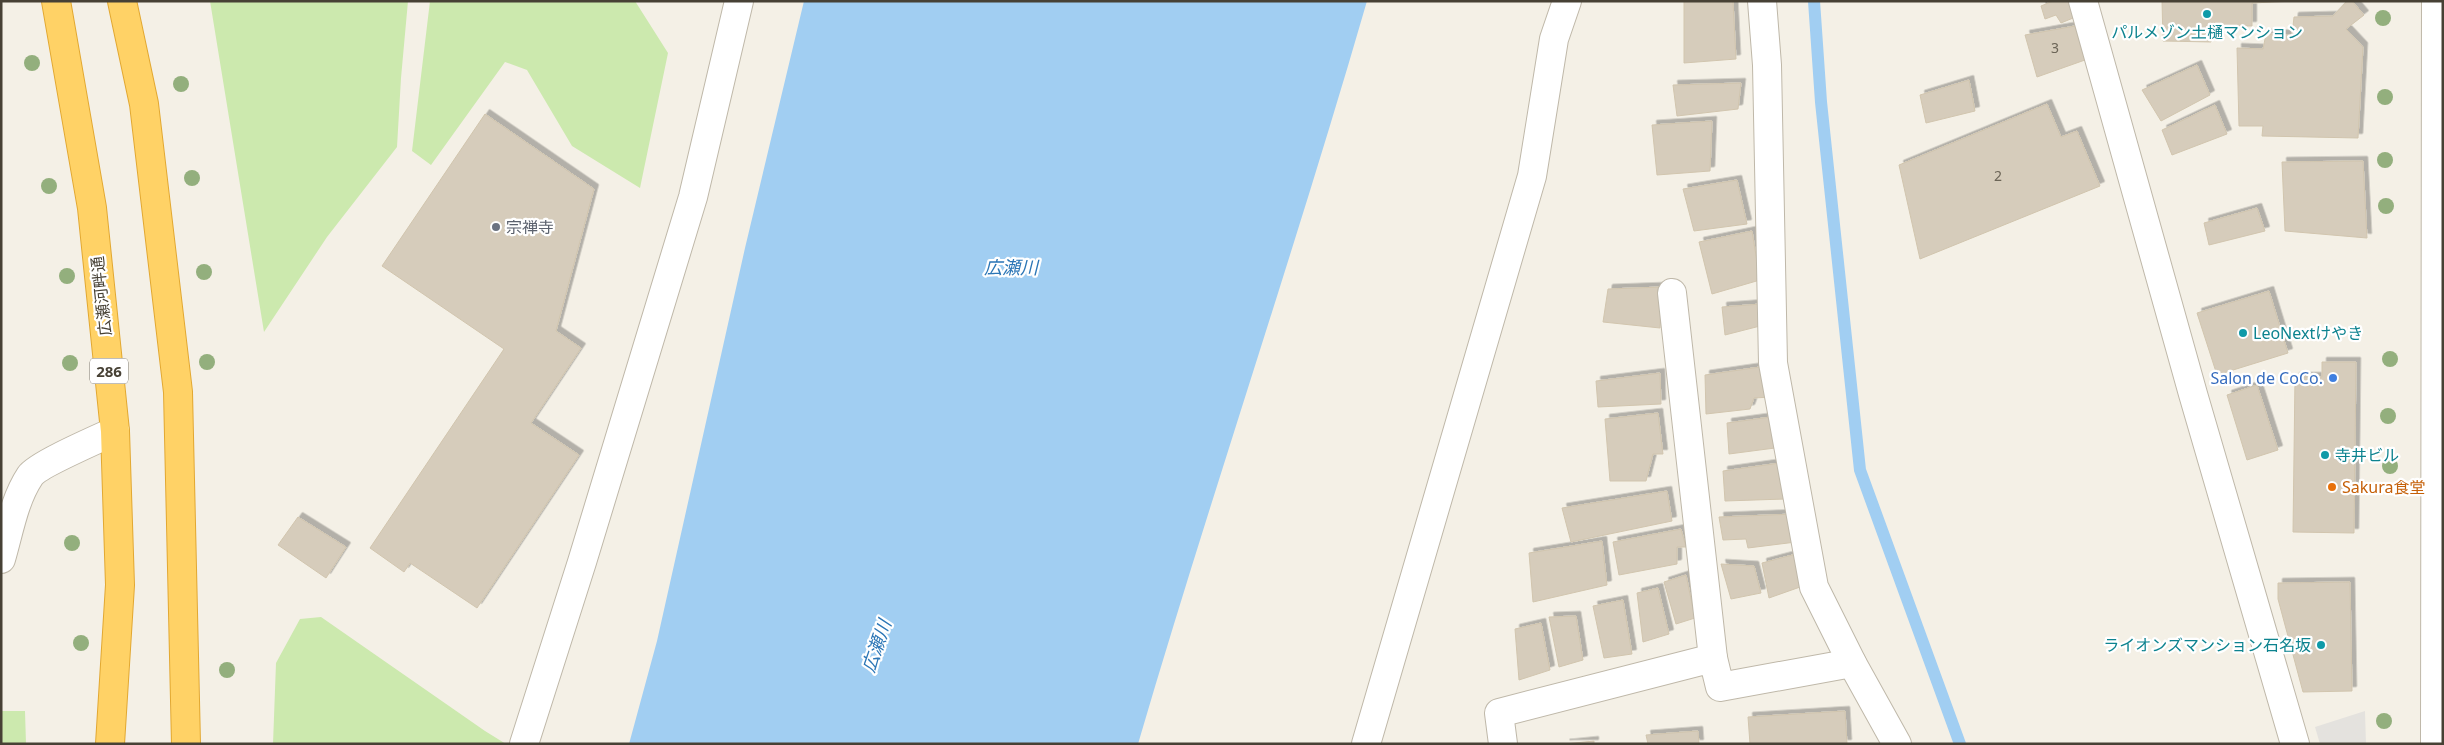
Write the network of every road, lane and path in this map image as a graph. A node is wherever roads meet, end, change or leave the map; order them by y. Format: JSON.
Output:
{"nodes":[{"id":1,"x":56,"y":1,"type":"edge"},
{"id":2,"x":122,"y":1,"type":"edge"},
{"id":3,"x":739,"y":1,"type":"edge"},
{"id":4,"x":1567,"y":1,"type":"edge"},
{"id":5,"x":1762,"y":1,"type":"edge"},
{"id":6,"x":2083,"y":1,"type":"edge"},
{"id":7,"x":2436,"y":1,"type":"edge"},
{"id":8,"x":1672,"y":293,"type":"dead end"},
{"id":9,"x":115,"y":431,"type":"junction"},
{"id":10,"x":1,"y":560,"type":"edge"},
{"id":11,"x":1713,"y":658,"type":"junction"},
{"id":12,"x":1852,"y":663,"type":"junction"},
{"id":13,"x":110,"y":744,"type":"edge"},
{"id":14,"x":186,"y":744,"type":"edge"},
{"id":15,"x":524,"y":744,"type":"edge"},
{"id":16,"x":1366,"y":744,"type":"edge"},
{"id":17,"x":1503,"y":744,"type":"edge"},
{"id":18,"x":1897,"y":744,"type":"edge"},
{"id":19,"x":2296,"y":744,"type":"edge"},
{"id":20,"x":2435,"y":744,"type":"edge"}],
"edges":[{"from":1,"to":9,"type":"highway","name":"広瀬河畔通","number":"286"},
{"from":2,"to":14,"type":"highway"},
{"from":3,"to":15,"type":"street"},
{"from":4,"to":16,"type":"street"},
{"from":5,"to":12,"type":"street"},
{"from":6,"to":19,"type":"street"},
{"from":7,"to":20,"type":"street"},
{"from":8,"to":11,"type":"street"},
{"from":9,"to":10,"type":"street"},
{"from":9,"to":13,"type":"highway","name":"広瀬河畔通","number":"286"},
{"from":11,"to":12,"type":"street"},
{"from":11,"to":17,"type":"street"},
{"from":12,"to":18,"type":"street"}]}
